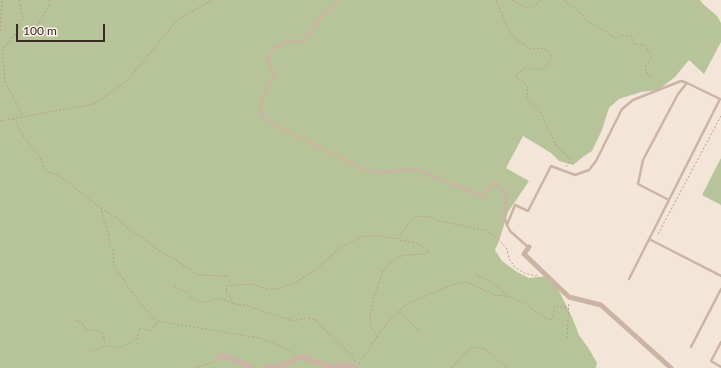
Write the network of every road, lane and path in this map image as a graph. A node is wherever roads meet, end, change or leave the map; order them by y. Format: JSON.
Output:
{"nodes":[{"id":1,"x":2,"y":0,"type":"edge"},
{"id":2,"x":19,"y":0,"type":"edge"},
{"id":3,"x":50,"y":0,"type":"edge"},
{"id":4,"x":212,"y":0,"type":"edge"},
{"id":5,"x":339,"y":0,"type":"edge"},
{"id":6,"x":496,"y":0,"type":"edge"},
{"id":7,"x":512,"y":0,"type":"edge"},
{"id":8,"x":541,"y":0,"type":"edge"},
{"id":9,"x":564,"y":0,"type":"edge"},
{"id":10,"x":0,"y":31,"type":"edge"},
{"id":11,"x":14,"y":36,"type":"junction"},
{"id":12,"x":652,"y":78,"type":"dead end"},
{"id":13,"x":687,"y":83,"type":"junction"},
{"id":14,"x":721,"y":99,"type":"edge"},
{"id":15,"x":23,"y":116,"type":"junction"},
{"id":16,"x":721,"y":116,"type":"edge"},
{"id":17,"x":14,"y":118,"type":"junction"},
{"id":18,"x":0,"y":121,"type":"edge"},
{"id":19,"x":563,"y":170,"type":"junction"},
{"id":20,"x":669,"y":200,"type":"junction"},
{"id":21,"x":101,"y":208,"type":"junction"},
{"id":22,"x":507,"y":225,"type":"junction"},
{"id":23,"x":658,"y":234,"type":"dead end"},
{"id":24,"x":398,"y":239,"type":"junction"},
{"id":25,"x":649,"y":239,"type":"junction"},
{"id":26,"x":529,"y":247,"type":"joint"},
{"id":27,"x":543,"y":272,"type":"junction"},
{"id":28,"x":475,"y":274,"type":"dead end"},
{"id":29,"x":721,"y":276,"type":"edge"},
{"id":30,"x":629,"y":279,"type":"dead end"},
{"id":31,"x":236,"y":285,"type":"junction"},
{"id":32,"x":174,"y":286,"type":"dead end"},
{"id":33,"x":721,"y":289,"type":"edge"},
{"id":34,"x":507,"y":297,"type":"junction"},
{"id":35,"x":569,"y":297,"type":"junction"},
{"id":36,"x":234,"y":304,"type":"junction"},
{"id":37,"x":569,"y":308,"type":"junction"},
{"id":38,"x":398,"y":312,"type":"junction"},
{"id":39,"x":75,"y":320,"type":"dead end"},
{"id":40,"x":157,"y":321,"type":"junction"},
{"id":41,"x":419,"y":331,"type":"dead end"},
{"id":42,"x":377,"y":337,"type":"junction"},
{"id":43,"x":567,"y":338,"type":"dead end"},
{"id":44,"x":721,"y":342,"type":"edge"},
{"id":45,"x":105,"y":344,"type":"junction"},
{"id":46,"x":691,"y":347,"type":"dead end"},
{"id":47,"x":92,"y":351,"type":"dead end"},
{"id":48,"x":300,"y":357,"type":"junction"},
{"id":49,"x":217,"y":360,"type":"joint"},
{"id":50,"x":721,"y":367,"type":"edge"},
{"id":51,"x":194,"y":368,"type":"edge"},
{"id":52,"x":252,"y":368,"type":"edge"},
{"id":53,"x":266,"y":368,"type":"edge"},
{"id":54,"x":357,"y":368,"type":"edge"},
{"id":55,"x":452,"y":368,"type":"edge"},
{"id":56,"x":508,"y":368,"type":"edge"},
{"id":57,"x":671,"y":368,"type":"edge"}],
"edges":[{"from":1,"to":10,"type":"path"},
{"from":2,"to":11,"type":"path"},
{"from":3,"to":11,"type":"path"},
{"from":4,"to":15,"type":"path"},
{"from":5,"to":22,"type":"lane"},
{"from":6,"to":19,"type":"path"},
{"from":7,"to":8,"type":"path"},
{"from":9,"to":12,"type":"path"},
{"from":11,"to":15,"type":"path"},
{"from":13,"to":14,"type":"lane"},
{"from":13,"to":19,"type":"lane"},
{"from":13,"to":20,"type":"lane"},
{"from":14,"to":20,"type":"lane"},
{"from":15,"to":17,"type":"path"},
{"from":16,"to":23,"type":"path"},
{"from":17,"to":18,"type":"path"},
{"from":17,"to":21,"type":"path"},
{"from":19,"to":22,"type":"lane"},
{"from":20,"to":25,"type":"lane"},
{"from":21,"to":31,"type":"path"},
{"from":21,"to":40,"type":"path"},
{"from":22,"to":26,"type":"lane"},
{"from":24,"to":27,"type":"path"},
{"from":24,"to":31,"type":"path"},
{"from":24,"to":42,"type":"path"},
{"from":25,"to":29,"type":"lane"},
{"from":25,"to":30,"type":"lane"},
{"from":26,"to":27,"type":"street"},
{"from":27,"to":35,"type":"street"},
{"from":28,"to":34,"type":"path"},
{"from":31,"to":36,"type":"path"},
{"from":32,"to":36,"type":"path"},
{"from":33,"to":46,"type":"lane"},
{"from":34,"to":37,"type":"path"},
{"from":34,"to":38,"type":"path"},
{"from":35,"to":37,"type":"path"},
{"from":35,"to":57,"type":"street"},
{"from":36,"to":54,"type":"path"},
{"from":37,"to":43,"type":"path"},
{"from":38,"to":41,"type":"path"},
{"from":38,"to":42,"type":"path"},
{"from":39,"to":45,"type":"path"},
{"from":40,"to":45,"type":"path"},
{"from":40,"to":48,"type":"path"},
{"from":42,"to":54,"type":"path"},
{"from":44,"to":50,"type":"lane"},
{"from":45,"to":47,"type":"path"},
{"from":48,"to":53,"type":"street"},
{"from":48,"to":54,"type":"street"},
{"from":49,"to":51,"type":"path"},
{"from":49,"to":52,"type":"street"},
{"from":55,"to":56,"type":"path"}]}
